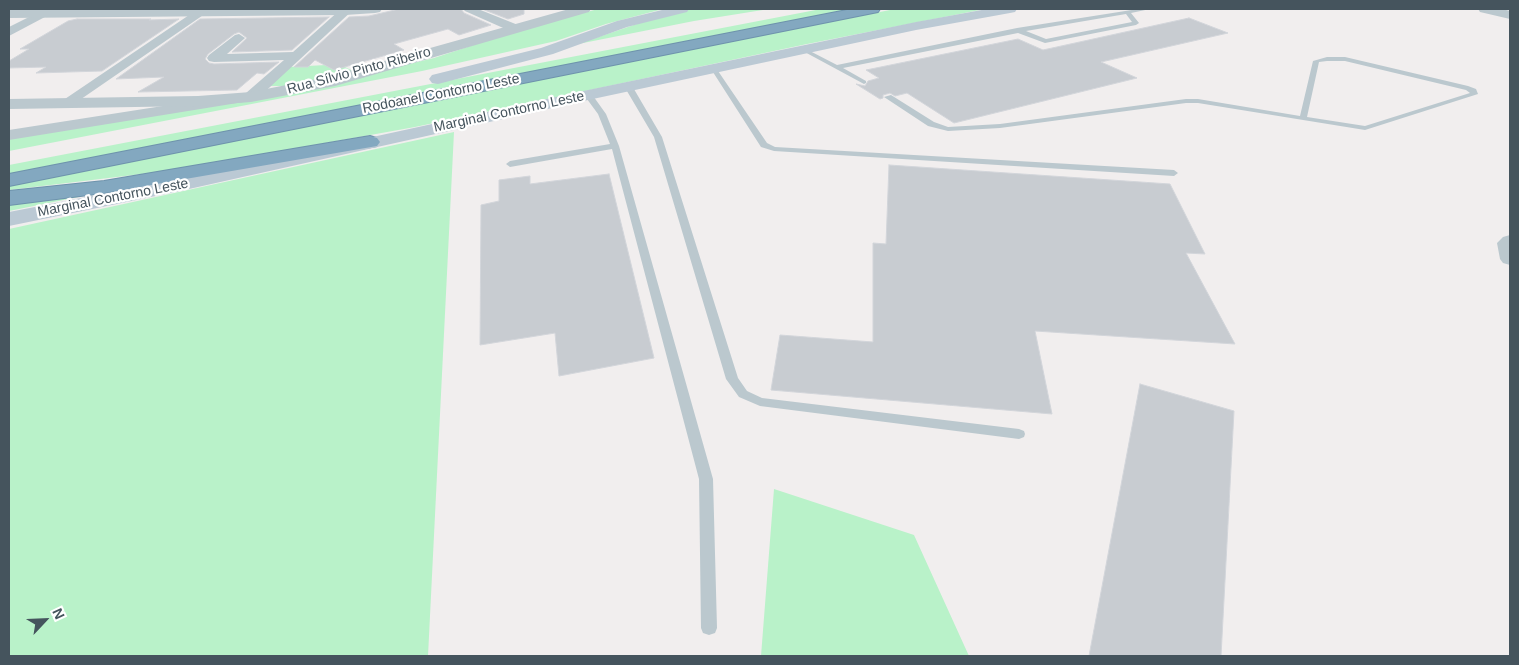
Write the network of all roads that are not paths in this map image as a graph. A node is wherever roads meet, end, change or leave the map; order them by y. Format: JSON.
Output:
{"nodes":[{"id":1,"x":375,"y":9,"type":"edge"},
{"id":2,"x":469,"y":9,"type":"edge"},
{"id":3,"x":584,"y":9,"type":"edge"},
{"id":4,"x":682,"y":9,"type":"edge"},
{"id":5,"x":806,"y":9,"type":"edge"},
{"id":6,"x":873,"y":9,"type":"edge"},
{"id":7,"x":1010,"y":9,"type":"edge"},
{"id":8,"x":1147,"y":9,"type":"edge"},
{"id":9,"x":1485,"y":9,"type":"edge"},
{"id":10,"x":347,"y":10,"type":"edge"},
{"id":11,"x":49,"y":11,"type":"edge"},
{"id":12,"x":204,"y":11,"type":"edge"},
{"id":13,"x":1127,"y":12,"type":"junction"},
{"id":14,"x":9,"y":14,"type":"edge"},
{"id":15,"x":1510,"y":15,"type":"edge"},
{"id":16,"x":514,"y":28,"type":"junction"},
{"id":17,"x":1017,"y":30,"type":"junction"},
{"id":18,"x":9,"y":32,"type":"edge"},
{"id":19,"x":239,"y":38,"type":"dead end"},
{"id":20,"x":804,"y":50,"type":"junction"},
{"id":21,"x":296,"y":56,"type":"junction"},
{"id":22,"x":837,"y":67,"type":"junction"},
{"id":23,"x":714,"y":69,"type":"junction"},
{"id":24,"x":438,"y":79,"type":"junction"},
{"id":25,"x":864,"y":82,"type":"dead end"},
{"id":26,"x":628,"y":86,"type":"junction"},
{"id":27,"x":588,"y":95,"type":"junction"},
{"id":28,"x":251,"y":97,"type":"junction"},
{"id":29,"x":888,"y":97,"type":"dead end"},
{"id":30,"x":66,"y":103,"type":"junction"},
{"id":31,"x":311,"y":103,"type":"dead end"},
{"id":32,"x":9,"y":104,"type":"edge"},
{"id":33,"x":1303,"y":119,"type":"junction"},
{"id":34,"x":9,"y":135,"type":"edge"},
{"id":35,"x":370,"y":142,"type":"junction"},
{"id":36,"x":615,"y":146,"type":"junction"},
{"id":37,"x":510,"y":164,"type":"dead end"},
{"id":38,"x":1174,"y":173,"type":"dead end"},
{"id":39,"x":9,"y":180,"type":"edge"},
{"id":40,"x":9,"y":198,"type":"edge"},
{"id":41,"x":9,"y":219,"type":"edge"},
{"id":42,"x":1510,"y":241,"type":"edge"},
{"id":43,"x":1510,"y":259,"type":"edge"},
{"id":44,"x":1019,"y":434,"type":"dead end"},
{"id":45,"x":709,"y":628,"type":"dead end"}],
"edges":[{"from":1,"to":10,"type":"street"},
{"from":2,"to":16,"type":"street"},
{"from":3,"to":16,"type":"street","name":"Rua Sílvio Pinto Ribeiro"},
{"from":4,"to":24,"type":"main road"},
{"from":5,"to":24,"type":"highway","name":"Rodoanel Contorno Leste"},
{"from":6,"to":39,"type":"highway","name":"Rodoanel Contorno Leste"},
{"from":7,"to":20,"type":"main road","name":"Marginal Contorno Leste"},
{"from":8,"to":13,"type":"lane"},
{"from":9,"to":15,"type":"street"},
{"from":10,"to":12,"type":"street"},
{"from":10,"to":21,"type":"street"},
{"from":11,"to":12,"type":"street"},
{"from":11,"to":14,"type":"street"},
{"from":11,"to":18,"type":"street"},
{"from":12,"to":30,"type":"street"},
{"from":13,"to":17,"type":"lane"},
{"from":13,"to":17,"type":"lane"},
{"from":16,"to":28,"type":"street","name":"Rua Sílvio Pinto Ribeiro"},
{"from":17,"to":22,"type":"lane"},
{"from":19,"to":21,"type":"street"},
{"from":20,"to":22,"type":"lane"},
{"from":20,"to":23,"type":"main road","name":"Marginal Contorno Leste"},
{"from":21,"to":28,"type":"street"},
{"from":22,"to":25,"type":"lane"},
{"from":23,"to":26,"type":"main road","name":"Marginal Contorno Leste"},
{"from":23,"to":38,"type":"lane"},
{"from":24,"to":31,"type":"highway","name":"Rodoanel Contorno Leste"},
{"from":26,"to":27,"type":"main road","name":"Marginal Contorno Leste"},
{"from":26,"to":44,"type":"lane"},
{"from":27,"to":35,"type":"main road","name":"Marginal Contorno Leste"},
{"from":27,"to":36,"type":"lane"},
{"from":28,"to":30,"type":"street","name":"Rua Sílvio Pinto Ribeiro"},
{"from":28,"to":34,"type":"street"},
{"from":29,"to":33,"type":"lane"},
{"from":30,"to":32,"type":"street","name":"Rua Sílvio Pinto Ribeiro"},
{"from":33,"to":33,"type":"lane"},
{"from":35,"to":40,"type":"highway"},
{"from":35,"to":41,"type":"main road","name":"Marginal Contorno Leste"},
{"from":36,"to":37,"type":"lane"},
{"from":36,"to":45,"type":"lane"},
{"from":42,"to":43,"type":"street"}]}
